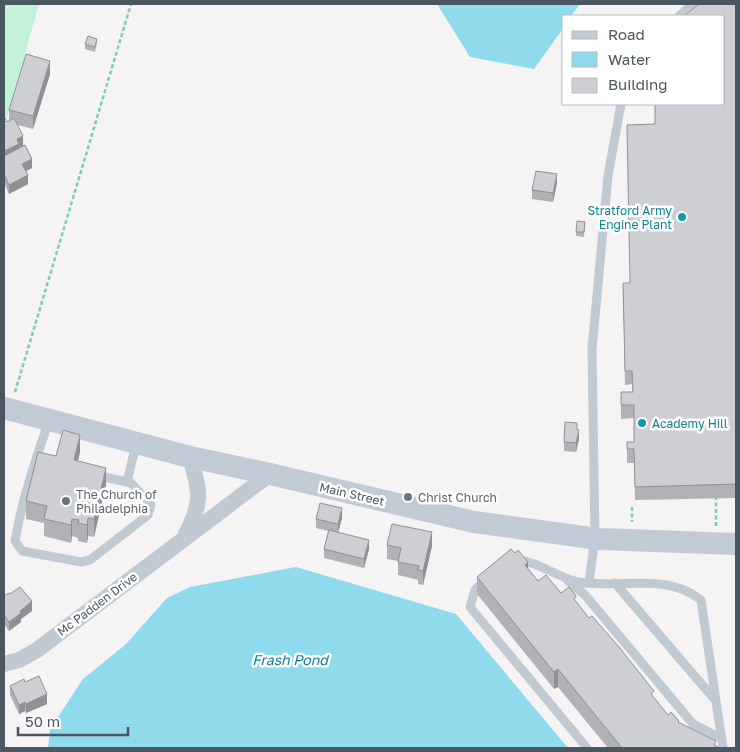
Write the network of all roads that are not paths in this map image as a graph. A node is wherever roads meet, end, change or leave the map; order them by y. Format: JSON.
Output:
{"nodes":[{"id":1,"x":693,"y":4,"type":"edge"},
{"id":2,"x":680,"y":15,"type":"edge"},
{"id":3,"x":621,"y":105,"type":"edge"},
{"id":4,"x":5,"y":413,"type":"edge"},
{"id":5,"x":49,"y":420,"type":"junction"},
{"id":6,"x":136,"y":443,"type":"junction"},
{"id":7,"x":190,"y":458,"type":"junction"},
{"id":8,"x":89,"y":473,"type":"edge"},
{"id":9,"x":270,"y":474,"type":"junction"},
{"id":10,"x":127,"y":482,"type":"junction"},
{"id":11,"x":185,"y":536,"type":"junction"},
{"id":12,"x":594,"y":538,"type":"junction"},
{"id":13,"x":736,"y":544,"type":"edge"},
{"id":14,"x":506,"y":562,"type":"edge"},
{"id":15,"x":492,"y":574,"type":"edge"},
{"id":16,"x":564,"y":578,"type":"junction"},
{"id":17,"x":589,"y":582,"type":"junction"},
{"id":18,"x":615,"y":583,"type":"junction"},
{"id":19,"x":4,"y":664,"type":"edge"},
{"id":20,"x":716,"y":702,"type":"junction"},
{"id":21,"x":721,"y":738,"type":"junction"},
{"id":22,"x":587,"y":748,"type":"edge"},
{"id":23,"x":723,"y":748,"type":"edge"}],
"edges":[{"from":1,"to":2,"type":"lane"},
{"from":3,"to":12,"type":"lane"},
{"from":4,"to":5,"type":"main road","name":"Main Street"},
{"from":5,"to":6,"type":"main road","name":"Main Street"},
{"from":5,"to":10,"type":"lane"},
{"from":6,"to":7,"type":"main road","name":"Main Street"},
{"from":6,"to":10,"type":"lane"},
{"from":7,"to":9,"type":"main road","name":"Main Street"},
{"from":7,"to":11,"type":"street","name":"Mc Padden Drive"},
{"from":8,"to":10,"type":"lane"},
{"from":9,"to":11,"type":"street","name":"Mc Padden Drive"},
{"from":9,"to":12,"type":"main road","name":"Main Street"},
{"from":11,"to":19,"type":"street","name":"Mc Padden Drive"},
{"from":12,"to":13,"type":"main road","name":"Main Street"},
{"from":12,"to":17,"type":"lane"},
{"from":14,"to":16,"type":"lane"},
{"from":15,"to":22,"type":"lane"},
{"from":16,"to":17,"type":"lane"},
{"from":16,"to":21,"type":"lane"},
{"from":17,"to":18,"type":"lane"},
{"from":18,"to":20,"type":"lane"},
{"from":18,"to":20,"type":"lane"},
{"from":20,"to":21,"type":"lane"},
{"from":21,"to":23,"type":"lane"}]}
